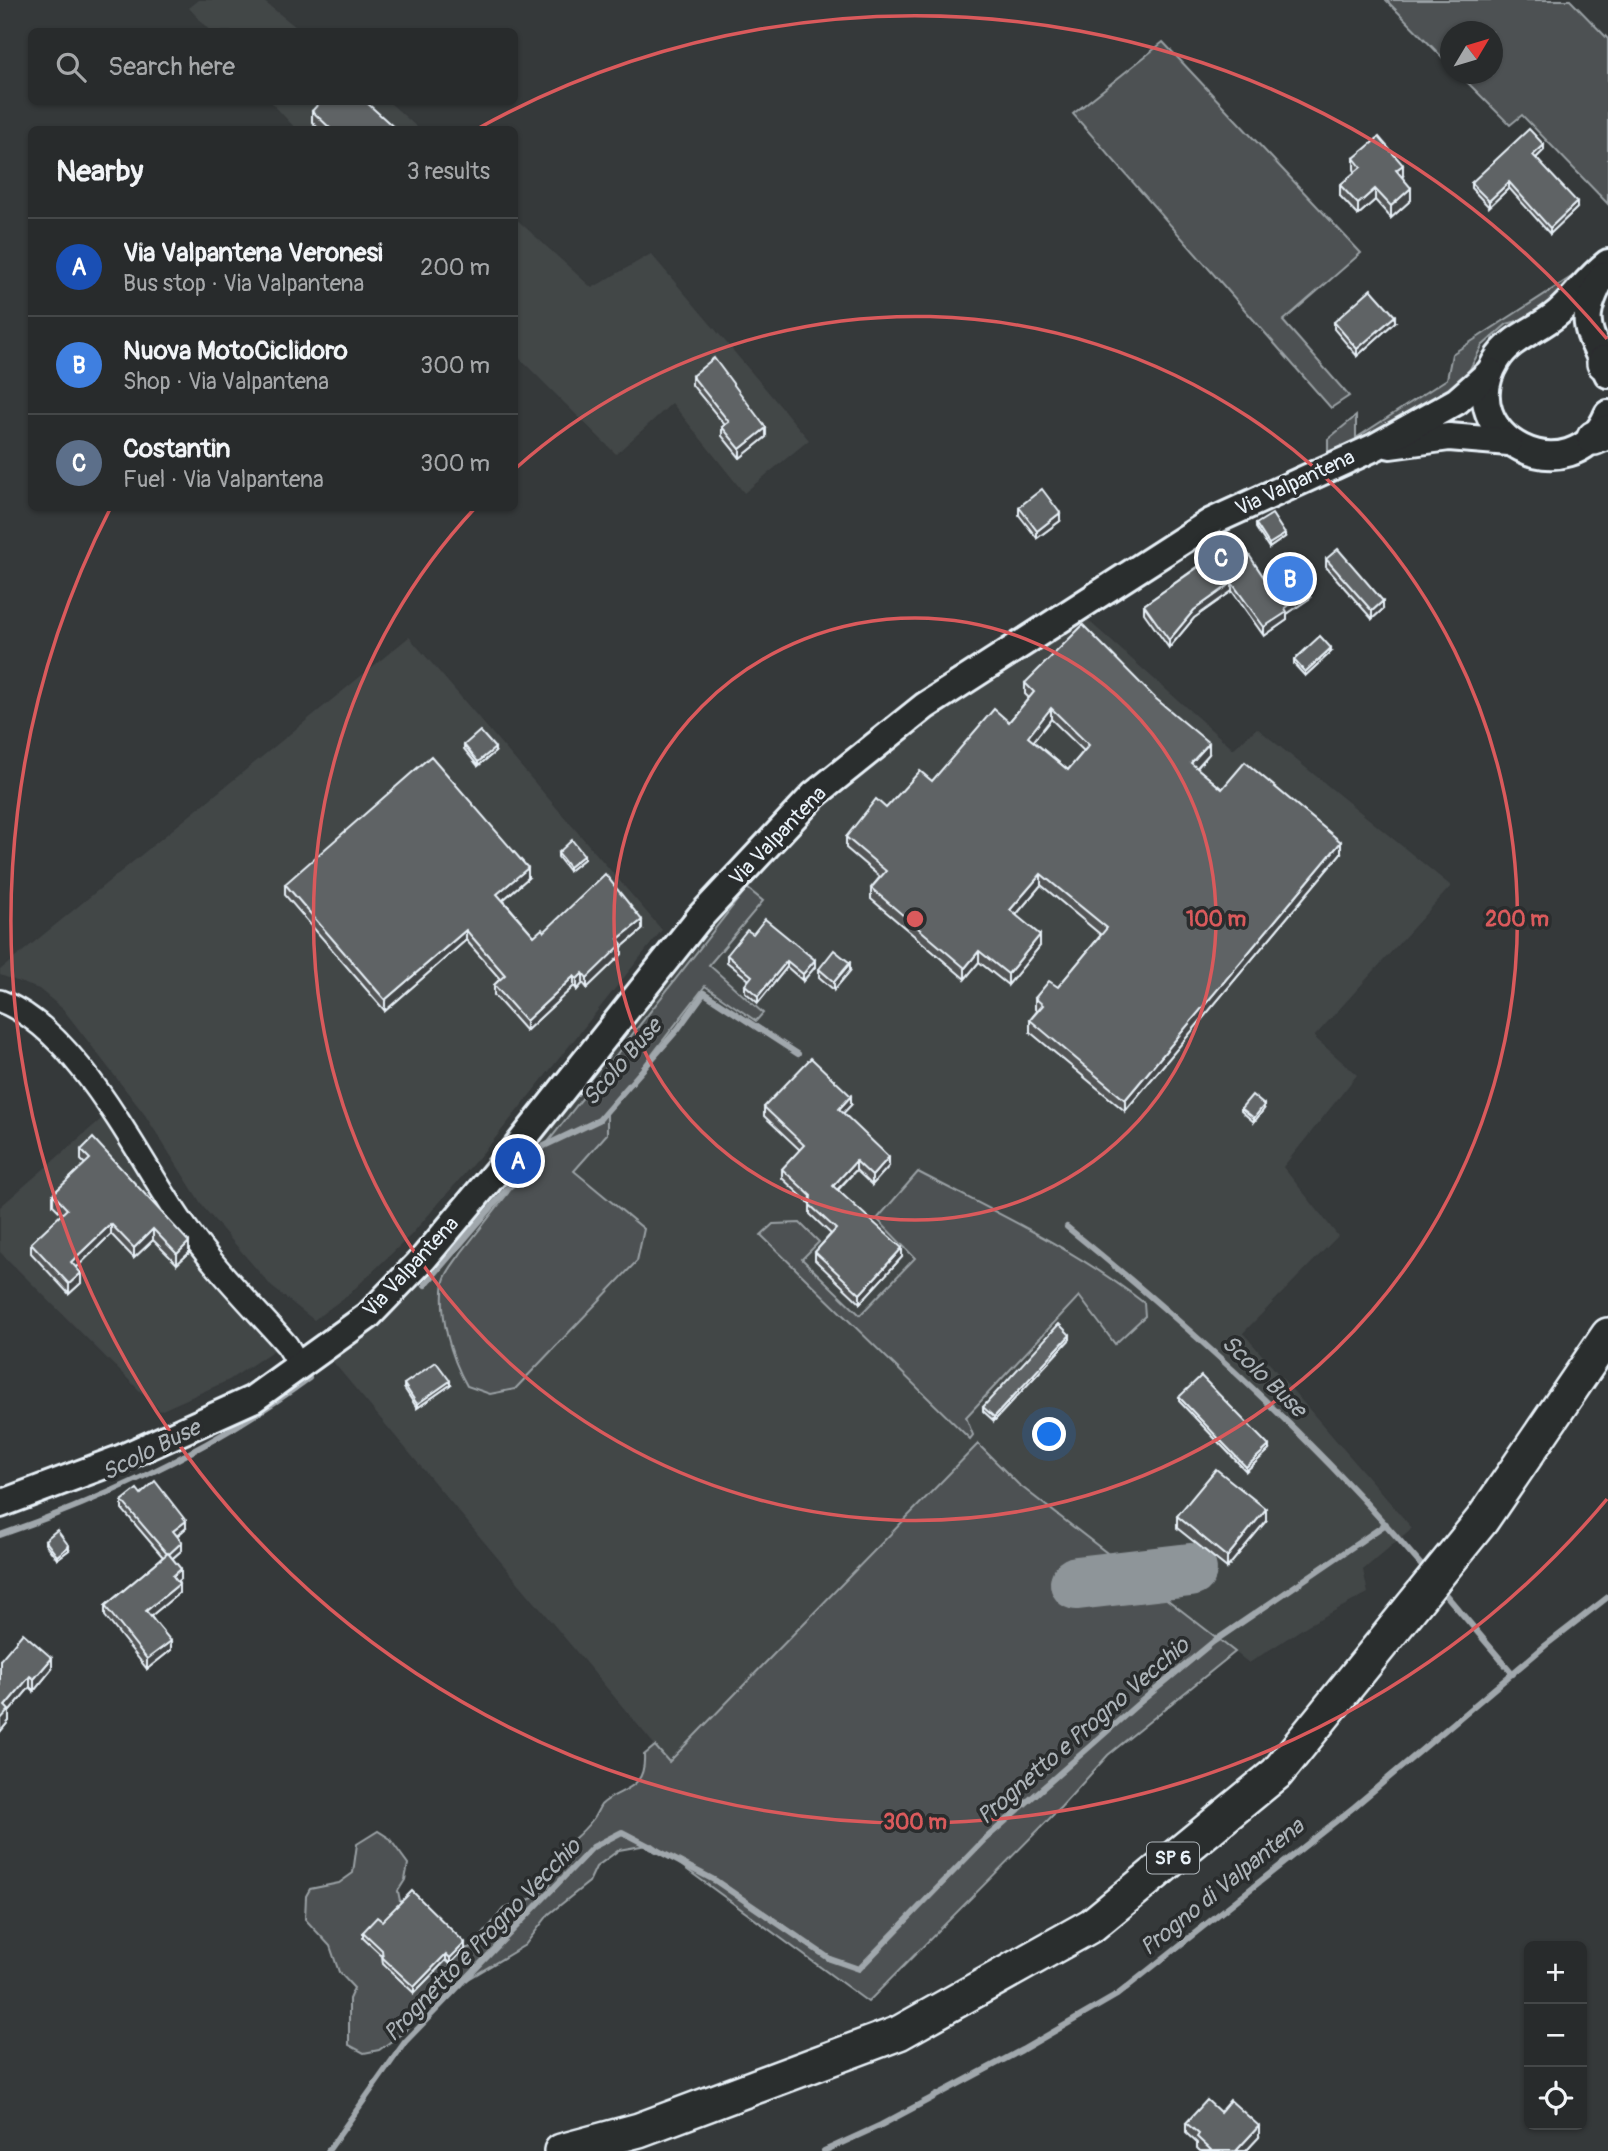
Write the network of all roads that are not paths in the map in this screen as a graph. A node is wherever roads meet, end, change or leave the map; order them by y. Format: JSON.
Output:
{"nodes":[{"id":1,"x":1608,"y":265,"type":"edge"},
{"id":2,"x":1530,"y":334,"type":"junction"},
{"id":3,"x":1605,"y":364,"type":"edge"},
{"id":4,"x":1490,"y":372,"type":"junction"},
{"id":5,"x":1603,"y":428,"type":"edge"},
{"id":6,"x":1509,"y":442,"type":"junction"},
{"id":7,"x":1375,"y":447,"type":"junction"},
{"id":8,"x":0,"y":1001,"type":"edge"},
{"id":9,"x":1608,"y":1335,"type":"edge"},
{"id":10,"x":299,"y":1366,"type":"junction"},
{"id":11,"x":0,"y":1504,"type":"edge"},
{"id":12,"x":561,"y":2151,"type":"edge"}],
"edges":[{"from":1,"to":2,"type":"street","name":"Via Valpantena"},
{"from":1,"to":3,"type":"street","name":"Via Valpantena"},
{"from":2,"to":3,"type":"street","name":"Via Valpantena"},
{"from":2,"to":4,"type":"street","name":"Via Valpantena"},
{"from":4,"to":6,"type":"street"},
{"from":4,"to":7,"type":"street","name":"Via Valpantena"},
{"from":5,"to":6,"type":"street","name":"Via Valpantena"},
{"from":6,"to":7,"type":"street","name":"Via Valpantena"},
{"from":7,"to":10,"type":"street","name":"Via Valpantena"},
{"from":8,"to":10,"type":"street"},
{"from":9,"to":12,"type":"highway","number":"SP 6"},
{"from":10,"to":11,"type":"street","name":"Via Valpantena"}]}
